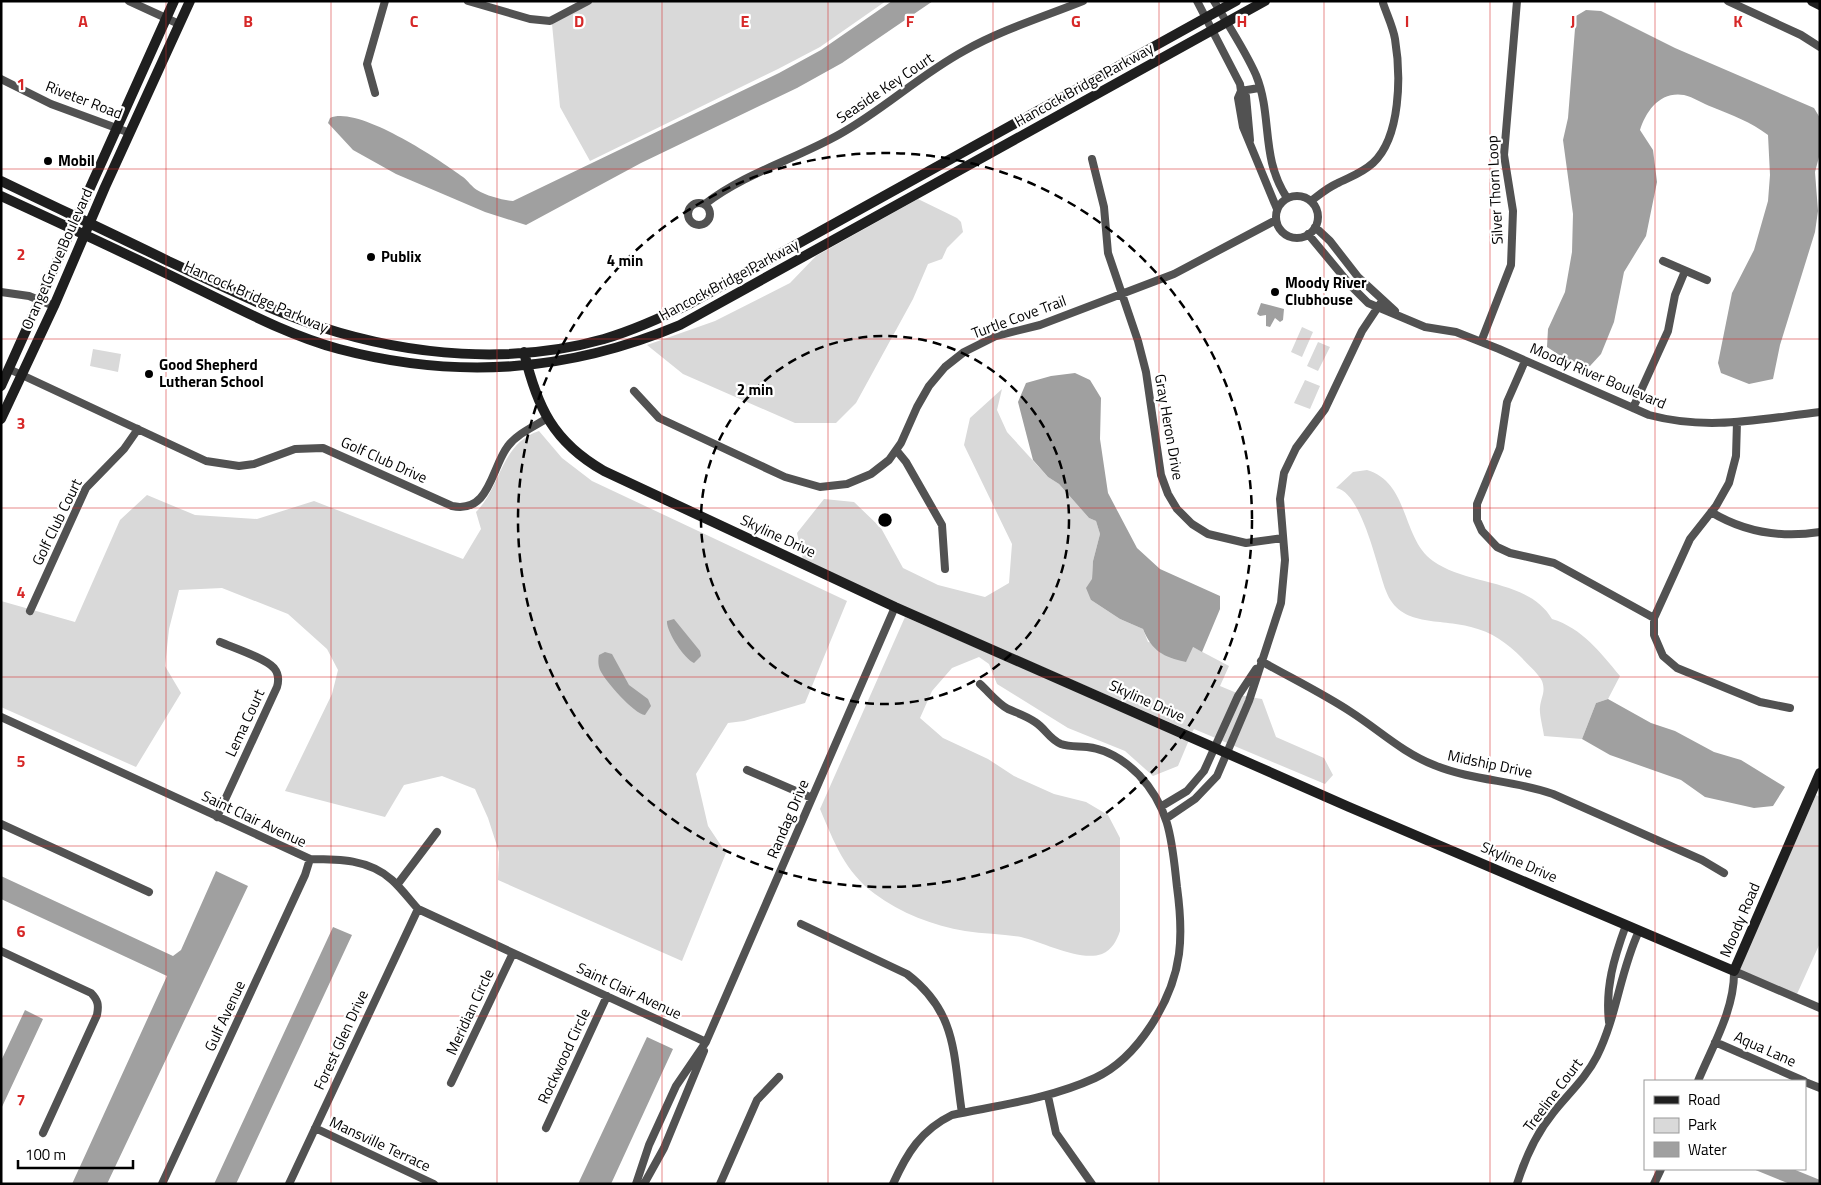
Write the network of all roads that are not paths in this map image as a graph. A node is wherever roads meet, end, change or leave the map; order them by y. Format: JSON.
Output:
{"nodes":[{"id":1,"x":129,"y":1,"type":"edge"},
{"id":2,"x":174,"y":1,"type":"edge"},
{"id":3,"x":190,"y":1,"type":"edge"},
{"id":4,"x":385,"y":1,"type":"edge"},
{"id":5,"x":468,"y":1,"type":"edge"},
{"id":6,"x":571,"y":1,"type":"edge"},
{"id":7,"x":588,"y":1,"type":"edge"},
{"id":8,"x":1083,"y":1,"type":"edge"},
{"id":9,"x":1197,"y":1,"type":"edge"},
{"id":10,"x":1236,"y":1,"type":"edge"},
{"id":11,"x":1265,"y":1,"type":"edge"},
{"id":12,"x":1517,"y":1,"type":"edge"},
{"id":13,"x":1728,"y":1,"type":"edge"},
{"id":14,"x":1812,"y":1,"type":"edge"},
{"id":15,"x":1382,"y":3,"type":"dead end"},
{"id":16,"x":1820,"y":5,"type":"edge"},
{"id":17,"x":1217,"y":6,"type":"edge"},
{"id":18,"x":575,"y":9,"type":"junction"},
{"id":19,"x":167,"y":18,"type":"junction"},
{"id":20,"x":1205,"y":18,"type":"junction"},
{"id":21,"x":1227,"y":22,"type":"junction"},
{"id":22,"x":179,"y":24,"type":"junction"},
{"id":23,"x":1212,"y":31,"type":"junction"},
{"id":24,"x":1820,"y":47,"type":"edge"},
{"id":25,"x":1,"y":79,"type":"edge"},
{"id":26,"x":1259,"y":88,"type":"junction"},
{"id":27,"x":1241,"y":91,"type":"junction"},
{"id":28,"x":375,"y":93,"type":"dead end"},
{"id":29,"x":1266,"y":126,"type":"junction"},
{"id":30,"x":117,"y":128,"type":"junction"},
{"id":31,"x":1246,"y":128,"type":"junction"},
{"id":32,"x":130,"y":133,"type":"junction"},
{"id":33,"x":1092,"y":158,"type":"dead end"},
{"id":34,"x":1,"y":181,"type":"edge"},
{"id":35,"x":1,"y":196,"type":"edge"},
{"id":36,"x":1288,"y":198,"type":"junction"},
{"id":37,"x":1311,"y":202,"type":"junction"},
{"id":38,"x":705,"y":204,"type":"dead end"},
{"id":39,"x":1277,"y":209,"type":"junction"},
{"id":40,"x":76,"y":216,"type":"junction"},
{"id":41,"x":1276,"y":220,"type":"junction"},
{"id":42,"x":90,"y":223,"type":"junction"},
{"id":43,"x":1315,"y":227,"type":"junction"},
{"id":44,"x":72,"y":228,"type":"junction"},
{"id":45,"x":85,"y":234,"type":"junction"},
{"id":46,"x":1308,"y":234,"type":"junction"},
{"id":47,"x":1663,"y":261,"type":"dead end"},
{"id":48,"x":1685,"y":271,"type":"junction"},
{"id":49,"x":1707,"y":280,"type":"dead end"},
{"id":50,"x":1,"y":292,"type":"edge"},
{"id":51,"x":1122,"y":293,"type":"junction"},
{"id":52,"x":40,"y":299,"type":"junction"},
{"id":53,"x":1381,"y":304,"type":"junction"},
{"id":54,"x":54,"y":306,"type":"junction"},
{"id":55,"x":1481,"y":342,"type":"junction"},
{"id":56,"x":524,"y":352,"type":"junction"},
{"id":57,"x":1525,"y":361,"type":"junction"},
{"id":58,"x":527,"y":366,"type":"junction"},
{"id":59,"x":9,"y":369,"type":"junction"},
{"id":60,"x":22,"y":374,"type":"junction"},
{"id":61,"x":1,"y":386,"type":"edge"},
{"id":62,"x":634,"y":391,"type":"dead end"},
{"id":63,"x":1633,"y":408,"type":"junction"},
{"id":64,"x":1819,"y":410,"type":"edge"},
{"id":65,"x":1,"y":419,"type":"edge"},
{"id":66,"x":546,"y":419,"type":"junction"},
{"id":67,"x":1737,"y":422,"type":"junction"},
{"id":68,"x":138,"y":429,"type":"junction"},
{"id":69,"x":897,"y":451,"type":"junction"},
{"id":70,"x":1711,"y":512,"type":"junction"},
{"id":71,"x":1820,"y":532,"type":"edge"},
{"id":72,"x":1283,"y":538,"type":"junction"},
{"id":73,"x":945,"y":569,"type":"dead end"},
{"id":74,"x":894,"y":607,"type":"junction"},
{"id":75,"x":30,"y":611,"type":"dead end"},
{"id":76,"x":1654,"y":618,"type":"junction"},
{"id":77,"x":220,"y":642,"type":"dead end"},
{"id":78,"x":1261,"y":661,"type":"junction"},
{"id":79,"x":980,"y":684,"type":"dead end"},
{"id":80,"x":1790,"y":708,"type":"dead end"},
{"id":81,"x":1,"y":718,"type":"edge"},
{"id":82,"x":1216,"y":747,"type":"junction"},
{"id":83,"x":1227,"y":752,"type":"junction"},
{"id":84,"x":747,"y":770,"type":"dead end"},
{"id":85,"x":1820,"y":773,"type":"edge"},
{"id":86,"x":1192,"y":785,"type":"junction"},
{"id":87,"x":1200,"y":794,"type":"junction"},
{"id":88,"x":812,"y":798,"type":"junction"},
{"id":89,"x":1162,"y":806,"type":"junction"},
{"id":90,"x":217,"y":817,"type":"junction"},
{"id":91,"x":1166,"y":818,"type":"junction"},
{"id":92,"x":1,"y":824,"type":"edge"},
{"id":93,"x":437,"y":832,"type":"dead end"},
{"id":94,"x":310,"y":860,"type":"junction"},
{"id":95,"x":1724,"y":873,"type":"dead end"},
{"id":96,"x":397,"y":884,"type":"junction"},
{"id":97,"x":149,"y":892,"type":"dead end"},
{"id":98,"x":418,"y":909,"type":"junction"},
{"id":99,"x":802,"y":924,"type":"dead end"},
{"id":100,"x":1626,"y":925,"type":"junction"},
{"id":101,"x":1639,"y":930,"type":"junction"},
{"id":102,"x":1,"y":951,"type":"edge"},
{"id":103,"x":513,"y":953,"type":"junction"},
{"id":104,"x":1734,"y":971,"type":"junction"},
{"id":105,"x":607,"y":996,"type":"junction"},
{"id":106,"x":1820,"y":1008,"type":"edge"},
{"id":107,"x":1609,"y":1022,"type":"junction"},
{"id":108,"x":706,"y":1042,"type":"junction"},
{"id":109,"x":1715,"y":1042,"type":"junction"},
{"id":110,"x":780,"y":1077,"type":"dead end"},
{"id":111,"x":1698,"y":1080,"type":"edge"},
{"id":112,"x":1802,"y":1080,"type":"edge"},
{"id":113,"x":1806,"y":1082,"type":"edge"},
{"id":114,"x":452,"y":1084,"type":"dead end"},
{"id":115,"x":1820,"y":1088,"type":"edge"},
{"id":116,"x":1048,"y":1096,"type":"junction"},
{"id":117,"x":962,"y":1113,"type":"junction"},
{"id":118,"x":315,"y":1128,"type":"junction"},
{"id":119,"x":546,"y":1128,"type":"dead end"},
{"id":120,"x":43,"y":1133,"type":"dead end"},
{"id":121,"x":1661,"y":1170,"type":"edge"},
{"id":122,"x":162,"y":1184,"type":"edge"},
{"id":123,"x":289,"y":1184,"type":"edge"},
{"id":124,"x":434,"y":1184,"type":"edge"},
{"id":125,"x":636,"y":1184,"type":"edge"},
{"id":126,"x":644,"y":1184,"type":"edge"},
{"id":127,"x":720,"y":1184,"type":"edge"},
{"id":128,"x":893,"y":1184,"type":"edge"},
{"id":129,"x":1092,"y":1184,"type":"edge"},
{"id":130,"x":1517,"y":1184,"type":"edge"},
{"id":131,"x":1654,"y":1184,"type":"edge"}],
"edges":[{"from":1,"to":19,"type":"street"},
{"from":2,"to":19,"type":"main road","name":"Orange Grove Boulevard"},
{"from":3,"to":22,"type":"main road","name":"Orange Grove Boulevard"},
{"from":4,"to":28,"type":"street"},
{"from":5,"to":18,"type":"street"},
{"from":6,"to":18,"type":"street"},
{"from":7,"to":18,"type":"street"},
{"from":8,"to":38,"type":"street","name":"Seaside Key Court"},
{"from":9,"to":20,"type":"street"},
{"from":10,"to":17,"type":"main road","name":"Hancock Bridge Parkway"},
{"from":11,"to":21,"type":"main road","name":"Hancock Bridge Parkway"},
{"from":12,"to":55,"type":"street","name":"Silver Thorn Loop"},
{"from":13,"to":24,"type":"street"},
{"from":14,"to":16,"type":"main road"},
{"from":15,"to":37,"type":"street"},
{"from":17,"to":20,"type":"main road","name":"Hancock Bridge Parkway"},
{"from":17,"to":21,"type":"street"},
{"from":19,"to":22,"type":"street"},
{"from":19,"to":30,"type":"main road","name":"Orange Grove Boulevard"},
{"from":20,"to":23,"type":"street"},
{"from":20,"to":56,"type":"main road","name":"Hancock Bridge Parkway"},
{"from":21,"to":23,"type":"main road","name":"Hancock Bridge Parkway"},
{"from":21,"to":26,"type":"street"},
{"from":22,"to":32,"type":"main road","name":"Orange Grove Boulevard"},
{"from":23,"to":27,"type":"street"},
{"from":23,"to":58,"type":"main road","name":"Hancock Bridge Parkway"},
{"from":25,"to":30,"type":"street","name":"Riveter Road"},
{"from":26,"to":27,"type":"street"},
{"from":26,"to":29,"type":"street"},
{"from":27,"to":31,"type":"street"},
{"from":29,"to":31,"type":"street"},
{"from":29,"to":36,"type":"street"},
{"from":30,"to":32,"type":"street","name":"Riveter Road"},
{"from":30,"to":40,"type":"main road","name":"Orange Grove Boulevard"},
{"from":31,"to":39,"type":"street"},
{"from":32,"to":42,"type":"main road","name":"Orange Grove Boulevard"},
{"from":33,"to":51,"type":"street","name":"Gray Heron Drive"},
{"from":34,"to":40,"type":"main road","name":"Hancock Bridge Parkway"},
{"from":35,"to":44,"type":"main road","name":"Hancock Bridge Parkway"},
{"from":36,"to":37,"type":"street"},
{"from":36,"to":39,"type":"street"},
{"from":37,"to":43,"type":"street"},
{"from":39,"to":41,"type":"street"},
{"from":40,"to":42,"type":"main road","name":"Hancock Bridge Parkway"},
{"from":40,"to":44,"type":"main road","name":"Orange Grove Boulevard"},
{"from":41,"to":46,"type":"street"},
{"from":41,"to":51,"type":"street","name":"Turtle Cove Trail"},
{"from":42,"to":45,"type":"main road","name":"Orange Grove Boulevard"},
{"from":42,"to":56,"type":"main road","name":"Hancock Bridge Parkway"},
{"from":43,"to":46,"type":"street"},
{"from":43,"to":53,"type":"street","name":"Moody River Boulevard"},
{"from":44,"to":45,"type":"main road","name":"Hancock Bridge Parkway"},
{"from":44,"to":52,"type":"main road","name":"Orange Grove Boulevard"},
{"from":45,"to":54,"type":"main road","name":"Orange Grove Boulevard"},
{"from":45,"to":58,"type":"main road","name":"Hancock Bridge Parkway"},
{"from":46,"to":53,"type":"street","name":"Moody River Boulevard"},
{"from":47,"to":48,"type":"street"},
{"from":48,"to":49,"type":"street"},
{"from":48,"to":63,"type":"street"},
{"from":50,"to":52,"type":"street"},
{"from":51,"to":69,"type":"street","name":"Turtle Cove Trail"},
{"from":51,"to":72,"type":"street","name":"Gray Heron Drive"},
{"from":52,"to":54,"type":"street"},
{"from":52,"to":59,"type":"main road","name":"Orange Grove Boulevard"},
{"from":53,"to":55,"type":"street","name":"Moody River Boulevard"},
{"from":53,"to":72,"type":"street"},
{"from":54,"to":60,"type":"main road","name":"Orange Grove Boulevard"},
{"from":55,"to":57,"type":"street","name":"Moody River Boulevard"},
{"from":56,"to":58,"type":"main road","name":"Skyline Drive"},
{"from":57,"to":63,"type":"street","name":"Moody River Boulevard"},
{"from":57,"to":76,"type":"street"},
{"from":58,"to":66,"type":"main road","name":"Skyline Drive"},
{"from":59,"to":60,"type":"street","name":"Golf Club Drive"},
{"from":59,"to":61,"type":"main road","name":"Orange Grove Boulevard"},
{"from":60,"to":65,"type":"main road","name":"Orange Grove Boulevard"},
{"from":60,"to":68,"type":"street","name":"Golf Club Drive"},
{"from":62,"to":69,"type":"street","name":"Turtle Cove Trail"},
{"from":63,"to":67,"type":"street","name":"Moody River Boulevard"},
{"from":64,"to":67,"type":"street","name":"Moody River Boulevard"},
{"from":66,"to":68,"type":"street","name":"Golf Club Drive"},
{"from":66,"to":74,"type":"main road","name":"Skyline Drive"},
{"from":67,"to":70,"type":"street"},
{"from":68,"to":75,"type":"street","name":"Golf Club Court"},
{"from":69,"to":73,"type":"street"},
{"from":70,"to":71,"type":"street"},
{"from":70,"to":76,"type":"street"},
{"from":72,"to":78,"type":"street"},
{"from":74,"to":82,"type":"main road","name":"Skyline Drive"},
{"from":74,"to":88,"type":"street","name":"Randag Drive"},
{"from":76,"to":80,"type":"street"},
{"from":77,"to":90,"type":"street","name":"Lema Court"},
{"from":78,"to":82,"type":"street"},
{"from":78,"to":83,"type":"street"},
{"from":78,"to":95,"type":"street","name":"Midship Drive"},
{"from":79,"to":89,"type":"street"},
{"from":81,"to":90,"type":"street","name":"Saint Clair Avenue"},
{"from":82,"to":83,"type":"main road","name":"Skyline Drive"},
{"from":82,"to":86,"type":"street"},
{"from":83,"to":87,"type":"street"},
{"from":83,"to":100,"type":"main road","name":"Skyline Drive"},
{"from":84,"to":88,"type":"street"},
{"from":85,"to":104,"type":"main road","name":"Moody Road"},
{"from":86,"to":87,"type":"street"},
{"from":86,"to":89,"type":"street"},
{"from":87,"to":91,"type":"street"},
{"from":88,"to":108,"type":"street","name":"Randag Drive"},
{"from":89,"to":91,"type":"street"},
{"from":90,"to":94,"type":"street","name":"Saint Clair Avenue"},
{"from":91,"to":116,"type":"street"},
{"from":92,"to":97,"type":"street"},
{"from":93,"to":96,"type":"street"},
{"from":94,"to":96,"type":"street","name":"Saint Clair Avenue"},
{"from":94,"to":122,"type":"street","name":"Gulf Avenue"},
{"from":96,"to":98,"type":"street","name":"Saint Clair Avenue"},
{"from":98,"to":103,"type":"street","name":"Saint Clair Avenue"},
{"from":98,"to":118,"type":"street","name":"Forest Glen Drive"},
{"from":99,"to":117,"type":"street"},
{"from":100,"to":101,"type":"main road","name":"Skyline Drive"},
{"from":100,"to":107,"type":"street","name":"Treeline Court"},
{"from":101,"to":104,"type":"main road","name":"Skyline Drive"},
{"from":101,"to":107,"type":"street","name":"Treeline Court"},
{"from":102,"to":120,"type":"street"},
{"from":103,"to":105,"type":"street","name":"Saint Clair Avenue"},
{"from":103,"to":114,"type":"street","name":"Meridian Circle"},
{"from":104,"to":106,"type":"street","name":"Skyline Drive"},
{"from":104,"to":109,"type":"street","name":"Moody Road"},
{"from":105,"to":108,"type":"street","name":"Saint Clair Avenue"},
{"from":105,"to":119,"type":"street","name":"Rockwood Circle"},
{"from":107,"to":130,"type":"street","name":"Treeline Court"},
{"from":108,"to":125,"type":"street","name":"Randag Drive"},
{"from":108,"to":126,"type":"street","name":"Randag Drive"},
{"from":109,"to":111,"type":"street","name":"Moody Road"},
{"from":109,"to":112,"type":"street","name":"Aqua Lane"},
{"from":110,"to":127,"type":"street"},
{"from":113,"to":115,"type":"street","name":"Aqua Lane"},
{"from":116,"to":117,"type":"street"},
{"from":116,"to":129,"type":"street"},
{"from":117,"to":128,"type":"street"},
{"from":118,"to":123,"type":"street","name":"Forest Glen Drive"},
{"from":118,"to":124,"type":"street","name":"Mansville Terrace"},
{"from":121,"to":131,"type":"street"}]}
